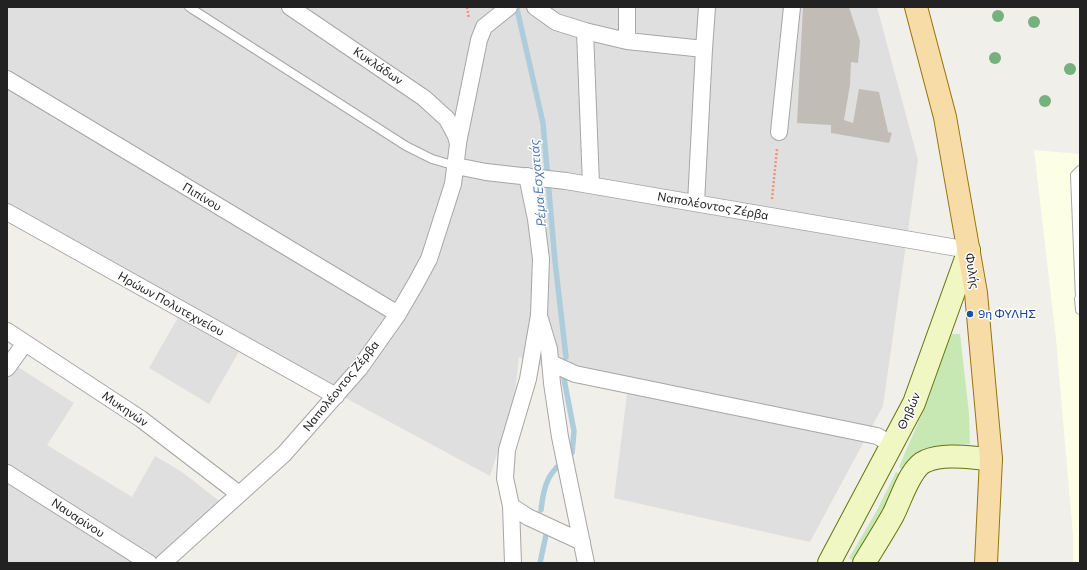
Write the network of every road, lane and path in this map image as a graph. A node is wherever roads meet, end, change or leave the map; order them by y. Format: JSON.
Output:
{"nodes":[{"id":1,"x":290,"y":7,"type":"edge"},
{"id":2,"x":509,"y":7,"type":"edge"},
{"id":3,"x":535,"y":7,"type":"edge"},
{"id":4,"x":627,"y":7,"type":"edge"},
{"id":5,"x":707,"y":7,"type":"edge"},
{"id":6,"x":792,"y":7,"type":"edge"},
{"id":7,"x":916,"y":7,"type":"edge"},
{"id":8,"x":189,"y":8,"type":"edge"},
{"id":9,"x":585,"y":31,"type":"junction"},
{"id":10,"x":627,"y":41,"type":"junction"},
{"id":11,"x":704,"y":49,"type":"junction"},
{"id":12,"x":7,"y":79,"type":"edge"},
{"id":13,"x":779,"y":132,"type":"joint"},
{"id":14,"x":457,"y":140,"type":"junction"},
{"id":15,"x":456,"y":166,"type":"junction"},
{"id":16,"x":1080,"y":170,"type":"edge"},
{"id":17,"x":532,"y":177,"type":"junction"},
{"id":18,"x":591,"y":185,"type":"junction"},
{"id":19,"x":696,"y":203,"type":"junction"},
{"id":20,"x":7,"y":212,"type":"edge"},
{"id":21,"x":770,"y":216,"type":"junction"},
{"id":22,"x":969,"y":250,"type":"junction"},
{"id":23,"x":1080,"y":299,"type":"edge"},
{"id":24,"x":1080,"y":310,"type":"edge"},
{"id":25,"x":398,"y":314,"type":"junction"},
{"id":26,"x":539,"y":315,"type":"junction"},
{"id":27,"x":7,"y":331,"type":"edge"},
{"id":28,"x":25,"y":343,"type":"junction"},
{"id":29,"x":551,"y":363,"type":"junction"},
{"id":30,"x":7,"y":368,"type":"edge"},
{"id":31,"x":336,"y":396,"type":"junction"},
{"id":32,"x":893,"y":444,"type":"junction"},
{"id":33,"x":991,"y":459,"type":"junction"},
{"id":34,"x":7,"y":473,"type":"edge"},
{"id":35,"x":239,"y":494,"type":"junction"},
{"id":36,"x":511,"y":506,"type":"junction"},
{"id":37,"x":987,"y":540,"type":"junction"},
{"id":38,"x":582,"y":542,"type":"junction"},
{"id":39,"x":149,"y":563,"type":"edge"},
{"id":40,"x":162,"y":563,"type":"edge"},
{"id":41,"x":513,"y":563,"type":"edge"},
{"id":42,"x":586,"y":563,"type":"edge"},
{"id":43,"x":829,"y":563,"type":"edge"},
{"id":44,"x":864,"y":563,"type":"edge"},
{"id":45,"x":981,"y":563,"type":"edge"},
{"id":46,"x":986,"y":563,"type":"edge"}],
"edges":[{"from":1,"to":14,"type":"street","name":"Κυκλάδων"},
{"from":2,"to":14,"type":"street","name":"Ναπολέοντος Ζέρβα"},
{"from":3,"to":9,"type":"street"},
{"from":4,"to":10,"type":"street"},
{"from":5,"to":11,"type":"street"},
{"from":6,"to":13,"type":"street"},
{"from":7,"to":22,"type":"main road","name":"Φυλής"},
{"from":8,"to":15,"type":"lane"},
{"from":9,"to":10,"type":"street"},
{"from":9,"to":18,"type":"street"},
{"from":10,"to":11,"type":"street"},
{"from":11,"to":19,"type":"street"},
{"from":12,"to":25,"type":"street","name":"Πιπίνου"},
{"from":13,"to":21,"type":"path"},
{"from":14,"to":15,"type":"street","name":"Ναπολέοντος Ζέρβα"},
{"from":15,"to":17,"type":"street","name":"Ναπολέοντος Ζέρβα"},
{"from":15,"to":25,"type":"street","name":"Ναπολέοντος Ζέρβα"},
{"from":16,"to":23,"type":"lane"},
{"from":17,"to":18,"type":"street","name":"Ναπολέοντος Ζέρβα"},
{"from":17,"to":26,"type":"street"},
{"from":18,"to":19,"type":"street","name":"Ναπολέοντος Ζέρβα"},
{"from":19,"to":21,"type":"street","name":"Ναπολέοντος Ζέρβα"},
{"from":20,"to":31,"type":"street","name":"Ηρώων Πολυτεχνείου"},
{"from":21,"to":22,"type":"street","name":"Ναπολέοντος Ζέρβα"},
{"from":22,"to":32,"type":"main road","name":"Θηβών"},
{"from":22,"to":33,"type":"main road","name":"Φυλής"},
{"from":23,"to":24,"type":"lane"},
{"from":25,"to":31,"type":"street","name":"Ναπολέοντος Ζέρβα"},
{"from":26,"to":29,"type":"street"},
{"from":26,"to":36,"type":"street"},
{"from":27,"to":28,"type":"street","name":"Μυκηνών"},
{"from":28,"to":30,"type":"street"},
{"from":28,"to":35,"type":"street","name":"Μυκηνών"},
{"from":29,"to":32,"type":"street"},
{"from":29,"to":38,"type":"street"},
{"from":31,"to":35,"type":"street","name":"Ναπολέοντος Ζέρβα"},
{"from":32,"to":43,"type":"main road","name":"Θηβών"},
{"from":33,"to":37,"type":"main road","name":"Φυλής"},
{"from":33,"to":44,"type":"main road"},
{"from":34,"to":39,"type":"street","name":"Ναυαρίνου"},
{"from":35,"to":40,"type":"street","name":"Ναπολέοντος Ζέρβα"},
{"from":36,"to":38,"type":"street"},
{"from":36,"to":41,"type":"street"},
{"from":37,"to":45,"type":"main road","name":"Φυλής"},
{"from":37,"to":46,"type":"main road","name":"Φυλής"},
{"from":38,"to":42,"type":"street"}]}
